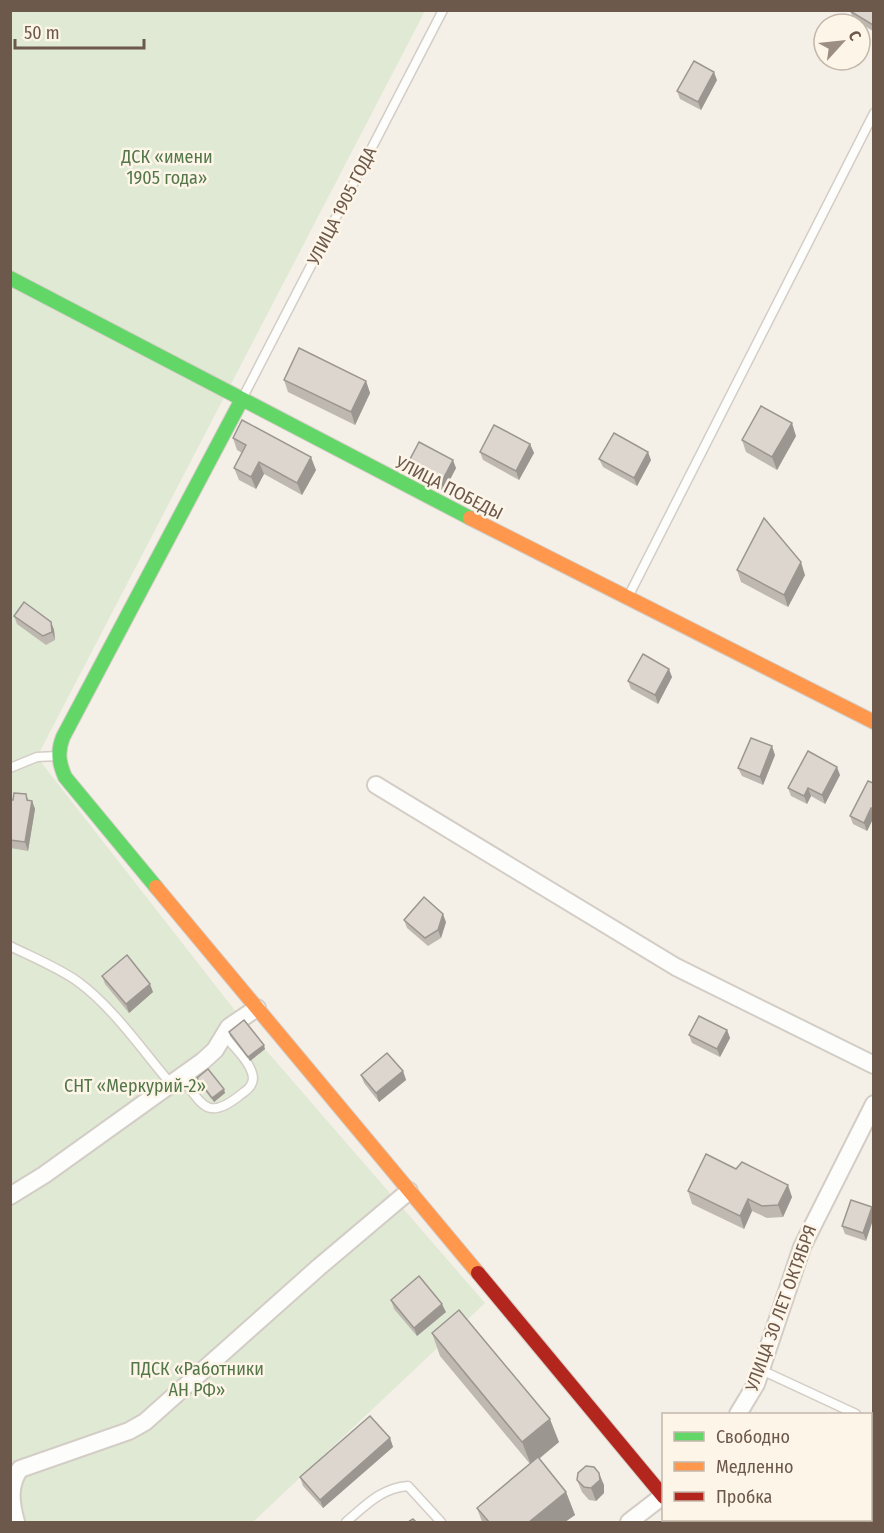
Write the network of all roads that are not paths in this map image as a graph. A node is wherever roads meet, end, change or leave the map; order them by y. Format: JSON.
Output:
{"nodes":[{"id":1,"x":443,"y":10,"type":"edge"},
{"id":2,"x":873,"y":113,"type":"edge"},
{"id":3,"x":10,"y":278,"type":"edge"},
{"id":4,"x":241,"y":401,"type":"junction"},
{"id":5,"x":627,"y":600,"type":"junction"},
{"id":6,"x":873,"y":722,"type":"edge"},
{"id":7,"x":58,"y":756,"type":"junction"},
{"id":8,"x":10,"y":768,"type":"edge"},
{"id":9,"x":376,"y":785,"type":"dead end"},
{"id":10,"x":10,"y":946,"type":"edge"},
{"id":11,"x":257,"y":1008,"type":"junction"},
{"id":12,"x":224,"y":1035,"type":"junction"},
{"id":13,"x":873,"y":1065,"type":"edge"},
{"id":14,"x":176,"y":1080,"type":"junction"},
{"id":15,"x":873,"y":1104,"type":"edge"},
{"id":16,"x":409,"y":1191,"type":"junction"},
{"id":17,"x":10,"y":1196,"type":"edge"},
{"id":18,"x":761,"y":1370,"type":"junction"},
{"id":19,"x":739,"y":1413,"type":"edge"},
{"id":20,"x":854,"y":1413,"type":"edge"},
{"id":21,"x":14,"y":1467,"type":"edge"},
{"id":22,"x":662,"y":1495,"type":"edge"},
{"id":23,"x":662,"y":1497,"type":"edge"},
{"id":24,"x":16,"y":1522,"type":"edge"},
{"id":25,"x":346,"y":1522,"type":"edge"},
{"id":26,"x":441,"y":1522,"type":"edge"},
{"id":27,"x":629,"y":1522,"type":"edge"}],
"edges":[{"from":1,"to":4,"type":"lane","name":"УЛИЦА 1905 ГОДА"},
{"from":2,"to":5,"type":"lane"},
{"from":3,"to":4,"type":"street","name":"УЛИЦА ПОБЕДЫ"},
{"from":4,"to":5,"type":"street","name":"УЛИЦА ПОБЕДЫ"},
{"from":4,"to":7,"type":"street"},
{"from":5,"to":6,"type":"street","name":"УЛИЦА ПОБЕДЫ"},
{"from":7,"to":8,"type":"lane"},
{"from":7,"to":11,"type":"street"},
{"from":9,"to":13,"type":"street"},
{"from":10,"to":14,"type":"lane"},
{"from":11,"to":12,"type":"street"},
{"from":11,"to":16,"type":"street"},
{"from":12,"to":14,"type":"street"},
{"from":12,"to":14,"type":"lane"},
{"from":14,"to":17,"type":"street"},
{"from":15,"to":18,"type":"street","name":"УЛИЦА 30 ЛЕТ ОКТЯБРЯ"},
{"from":16,"to":21,"type":"street"},
{"from":16,"to":22,"type":"street"},
{"from":18,"to":19,"type":"street","name":"УЛИЦА 30 ЛЕТ ОКТЯБРЯ"},
{"from":18,"to":20,"type":"lane"},
{"from":21,"to":24,"type":"street"},
{"from":23,"to":27,"type":"street"},
{"from":25,"to":26,"type":"lane"}]}
